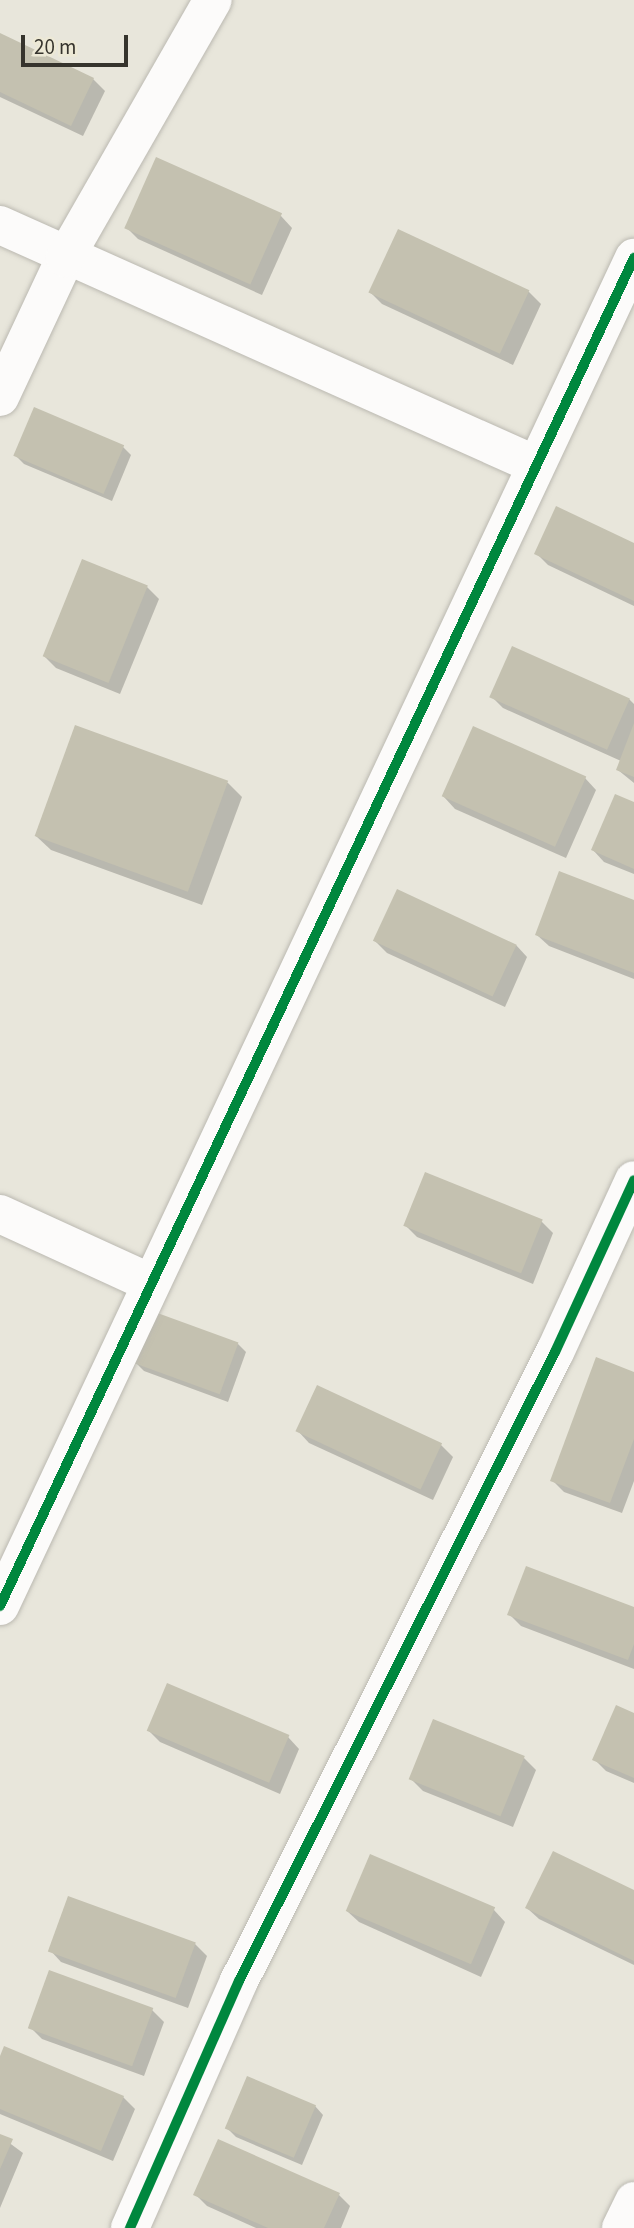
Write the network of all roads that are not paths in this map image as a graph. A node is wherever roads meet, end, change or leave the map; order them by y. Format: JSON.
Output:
{"nodes":[{"id":1,"x":213,"y":0,"type":"edge"},
{"id":2,"x":0,"y":225,"type":"edge"},
{"id":3,"x":65,"y":258,"type":"junction"},
{"id":4,"x":634,"y":258,"type":"edge"},
{"id":5,"x":0,"y":397,"type":"edge"},
{"id":6,"x":536,"y":465,"type":"junction"},
{"id":7,"x":634,"y":1180,"type":"edge"},
{"id":8,"x":0,"y":1214,"type":"edge"},
{"id":9,"x":151,"y":1283,"type":"junction"},
{"id":10,"x":0,"y":1606,"type":"edge"},
{"id":11,"x":634,"y":2201,"type":"edge"},
{"id":12,"x":130,"y":2228,"type":"edge"},
{"id":13,"x":621,"y":2228,"type":"edge"}],
"edges":[{"from":1,"to":3,"type":"street"},
{"from":2,"to":3,"type":"street"},
{"from":3,"to":5,"type":"street"},
{"from":3,"to":6,"type":"street"},
{"from":4,"to":6,"type":"street"},
{"from":6,"to":9,"type":"street"},
{"from":7,"to":12,"type":"street"},
{"from":8,"to":9,"type":"street"},
{"from":9,"to":10,"type":"street"},
{"from":11,"to":13,"type":"street"}]}
